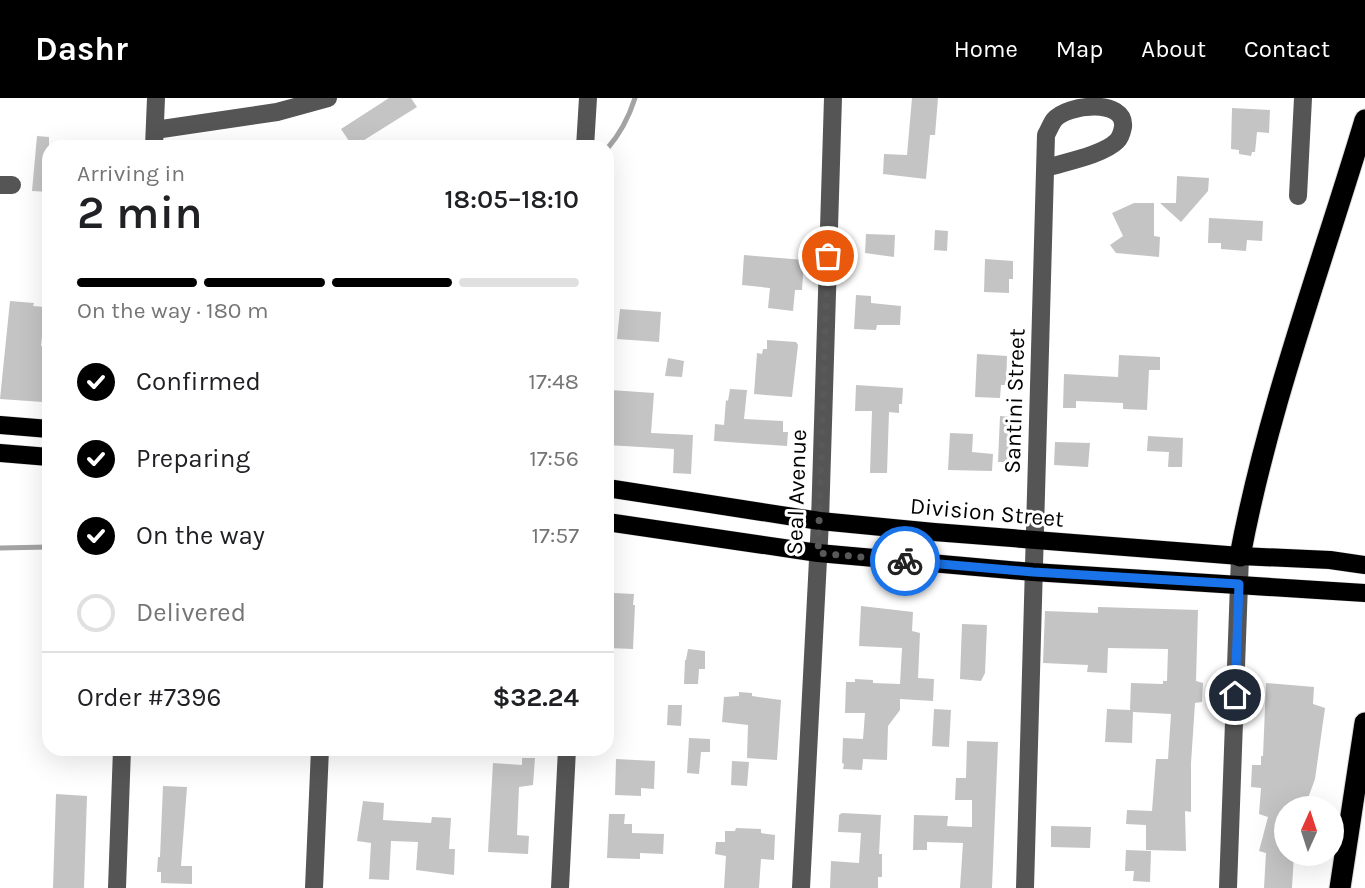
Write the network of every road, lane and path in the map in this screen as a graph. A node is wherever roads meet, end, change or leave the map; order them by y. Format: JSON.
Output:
{"nodes":[{"id":1,"x":156,"y":98,"type":"edge"},
{"id":2,"x":328,"y":98,"type":"edge"},
{"id":3,"x":589,"y":98,"type":"edge"},
{"id":4,"x":834,"y":98,"type":"edge"},
{"id":5,"x":1303,"y":98,"type":"edge"},
{"id":6,"x":1365,"y":120,"type":"edge"},
{"id":7,"x":154,"y":139,"type":"edge"},
{"id":8,"x":585,"y":140,"type":"edge"},
{"id":9,"x":1046,"y":168,"type":"junction"},
{"id":10,"x":1298,"y":196,"type":"dead end"},
{"id":11,"x":0,"y":425,"type":"edge"},
{"id":12,"x":42,"y":428,"type":"edge"},
{"id":13,"x":0,"y":453,"type":"edge"},
{"id":14,"x":42,"y":456,"type":"edge"},
{"id":15,"x":614,"y":489,"type":"edge"},
{"id":16,"x":820,"y":520,"type":"junction"},
{"id":17,"x":614,"y":523,"type":"edge"},
{"id":18,"x":1034,"y":541,"type":"junction"},
{"id":19,"x":818,"y":553,"type":"junction"},
{"id":20,"x":1240,"y":556,"type":"junction"},
{"id":21,"x":1365,"y":565,"type":"edge"},
{"id":22,"x":1033,"y":572,"type":"junction"},
{"id":23,"x":1239,"y":584,"type":"junction"},
{"id":24,"x":1365,"y":593,"type":"edge"},
{"id":25,"x":1365,"y":723,"type":"edge"},
{"id":26,"x":122,"y":756,"type":"edge"},
{"id":27,"x":320,"y":756,"type":"edge"},
{"id":28,"x":566,"y":756,"type":"edge"},
{"id":29,"x":117,"y":888,"type":"edge"},
{"id":30,"x":314,"y":888,"type":"edge"},
{"id":31,"x":560,"y":888,"type":"edge"},
{"id":32,"x":801,"y":888,"type":"edge"},
{"id":33,"x":1026,"y":888,"type":"edge"},
{"id":34,"x":1228,"y":888,"type":"edge"},
{"id":35,"x":1340,"y":888,"type":"edge"}],
"edges":[{"from":1,"to":7,"type":"street"},
{"from":2,"to":7,"type":"street"},
{"from":3,"to":8,"type":"street"},
{"from":4,"to":16,"type":"street","name":"Seal Avenue"},
{"from":5,"to":10,"type":"street"},
{"from":6,"to":20,"type":"highway"},
{"from":9,"to":9,"type":"street","name":"Santini Street"},
{"from":9,"to":18,"type":"street","name":"Santini Street"},
{"from":11,"to":12,"type":"main road"},
{"from":13,"to":14,"type":"main road"},
{"from":15,"to":16,"type":"main road","name":"Division Street"},
{"from":16,"to":18,"type":"main road","name":"Division Street"},
{"from":16,"to":19,"type":"street","name":"Seal Avenue"},
{"from":17,"to":19,"type":"main road"},
{"from":18,"to":20,"type":"main road","name":"Division Street"},
{"from":18,"to":22,"type":"street","name":"Santini Street"},
{"from":19,"to":22,"type":"main road"},
{"from":19,"to":32,"type":"street","name":"Seal Avenue"},
{"from":20,"to":21,"type":"main road","name":"Division Street"},
{"from":20,"to":23,"type":"street"},
{"from":22,"to":23,"type":"main road"},
{"from":22,"to":33,"type":"street","name":"Santini Street"},
{"from":23,"to":24,"type":"main road"},
{"from":23,"to":34,"type":"street"},
{"from":25,"to":35,"type":"highway"},
{"from":26,"to":29,"type":"street"},
{"from":27,"to":30,"type":"street"},
{"from":28,"to":31,"type":"street"}]}
